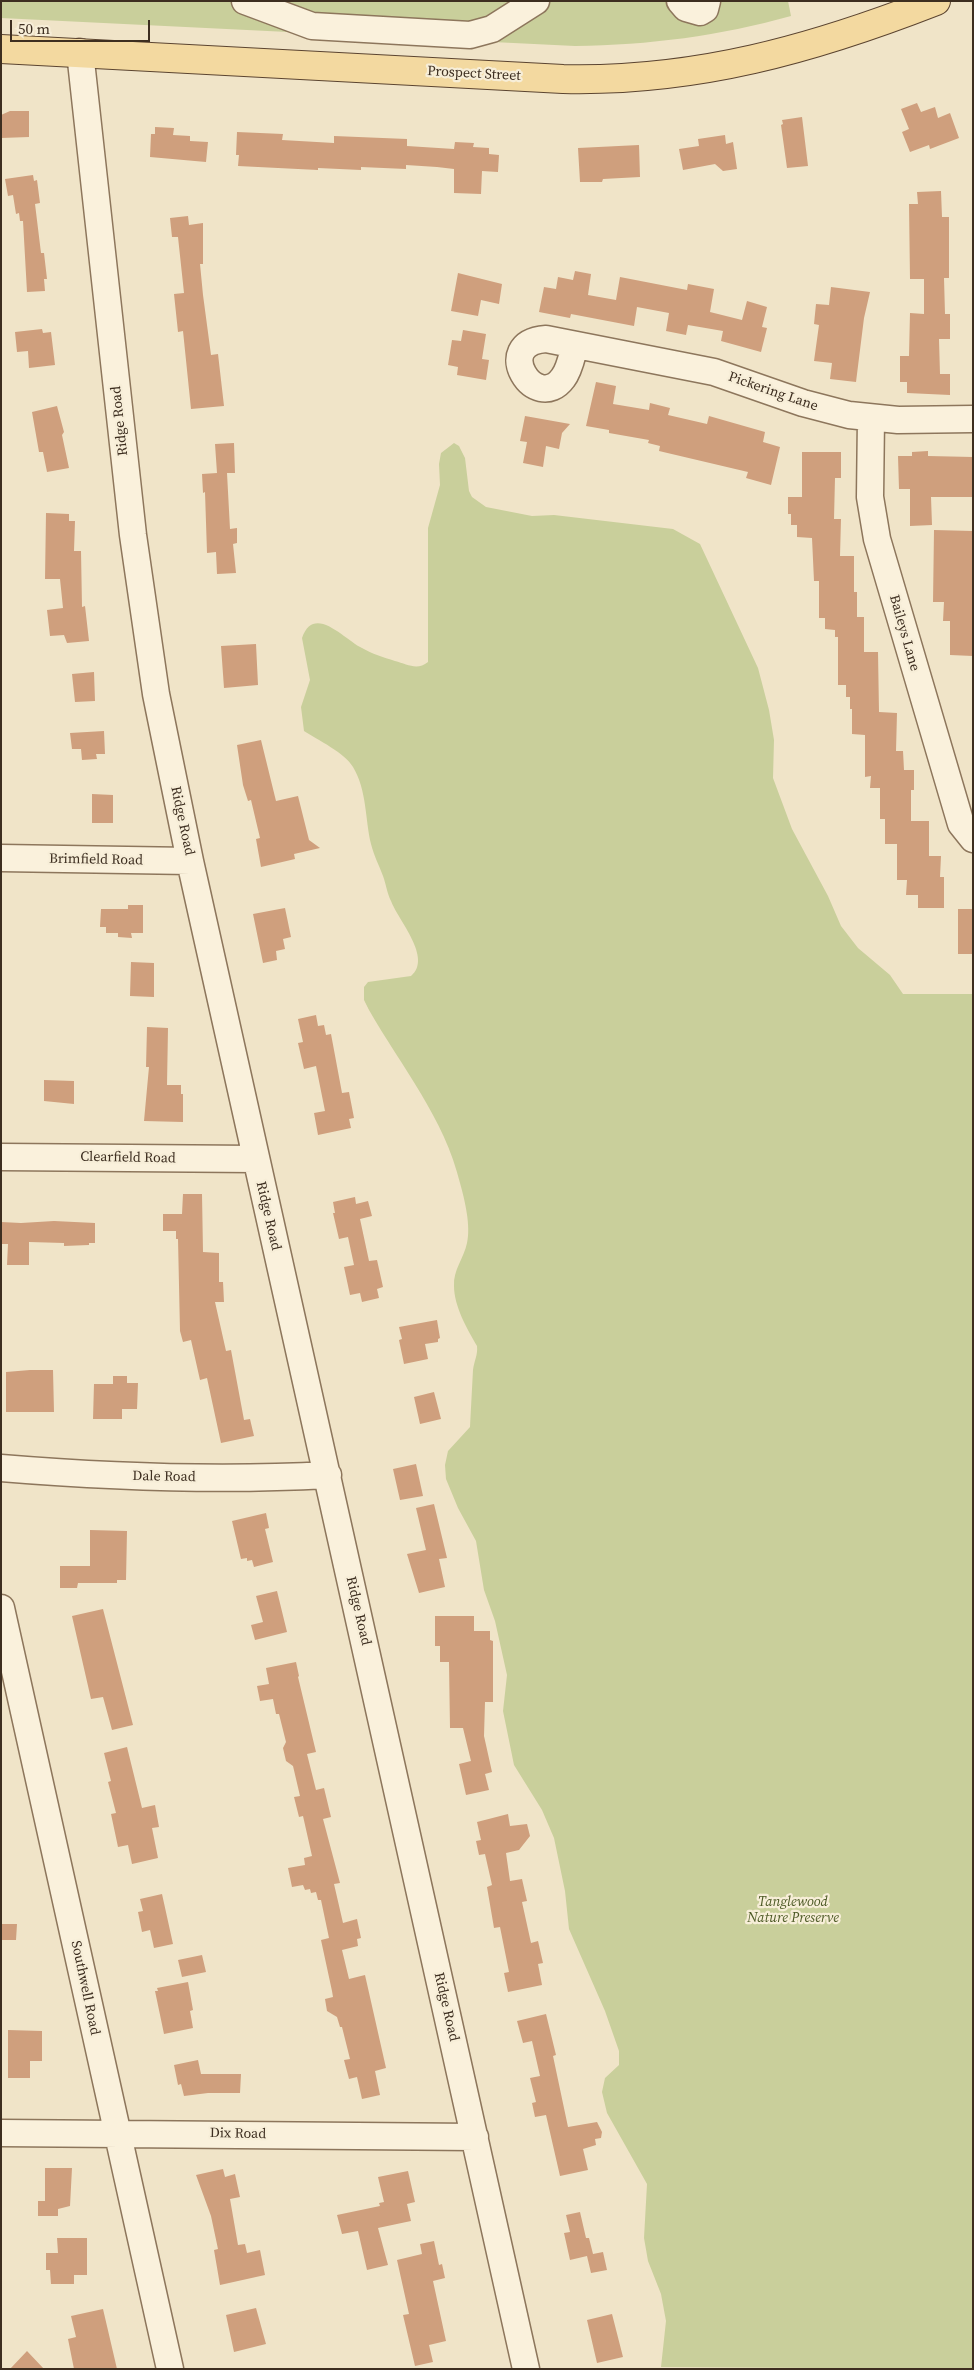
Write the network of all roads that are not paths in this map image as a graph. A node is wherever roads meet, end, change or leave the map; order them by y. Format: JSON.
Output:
{"nodes":[{"id":1,"x":245,"y":1,"type":"edge"},
{"id":2,"x":536,"y":1,"type":"edge"},
{"id":3,"x":680,"y":1,"type":"edge"},
{"id":4,"x":707,"y":1,"type":"edge"},
{"id":5,"x":936,"y":1,"type":"edge"},
{"id":6,"x":1,"y":49,"type":"edge"},
{"id":7,"x":80,"y":52,"type":"junction"},
{"id":8,"x":575,"y":345,"type":"dead end"},
{"id":9,"x":871,"y":418,"type":"junction"},
{"id":10,"x":973,"y":420,"type":"edge"},
{"id":11,"x":973,"y":839,"type":"edge"},
{"id":12,"x":1,"y":858,"type":"edge"},
{"id":13,"x":190,"y":861,"type":"junction"},
{"id":14,"x":1,"y":1157,"type":"edge"},
{"id":15,"x":255,"y":1159,"type":"junction"},
{"id":16,"x":1,"y":1468,"type":"edge"},
{"id":17,"x":328,"y":1475,"type":"junction"},
{"id":18,"x":1,"y":1608,"type":"edge"},
{"id":19,"x":1,"y":2133,"type":"edge"},
{"id":20,"x":118,"y":2133,"type":"junction"},
{"id":21,"x":475,"y":2137,"type":"junction"},
{"id":22,"x":170,"y":2369,"type":"edge"},
{"id":23,"x":526,"y":2369,"type":"edge"}],
"edges":[{"from":1,"to":2,"type":"street"},
{"from":3,"to":4,"type":"street"},
{"from":5,"to":7,"type":"main road","name":"Prospect Street"},
{"from":6,"to":7,"type":"main road","name":"Prospect Street"},
{"from":7,"to":13,"type":"street","name":"Ridge Road"},
{"from":8,"to":9,"type":"street","name":"Pickering Lane"},
{"from":9,"to":10,"type":"street","name":"Pickering Lane"},
{"from":9,"to":11,"type":"street","name":"Baileys Lane"},
{"from":12,"to":13,"type":"street","name":"Brimfield Road"},
{"from":13,"to":15,"type":"street","name":"Ridge Road"},
{"from":14,"to":15,"type":"street","name":"Clearfield Road"},
{"from":15,"to":17,"type":"street","name":"Ridge Road"},
{"from":16,"to":17,"type":"street","name":"Dale Road"},
{"from":17,"to":21,"type":"street","name":"Ridge Road"},
{"from":18,"to":20,"type":"street","name":"Southwell Road"},
{"from":19,"to":20,"type":"street","name":"Dix Road"},
{"from":20,"to":21,"type":"street","name":"Dix Road"},
{"from":20,"to":22,"type":"street","name":"Southwell Road"},
{"from":21,"to":23,"type":"street","name":"Ridge Road"}]}
